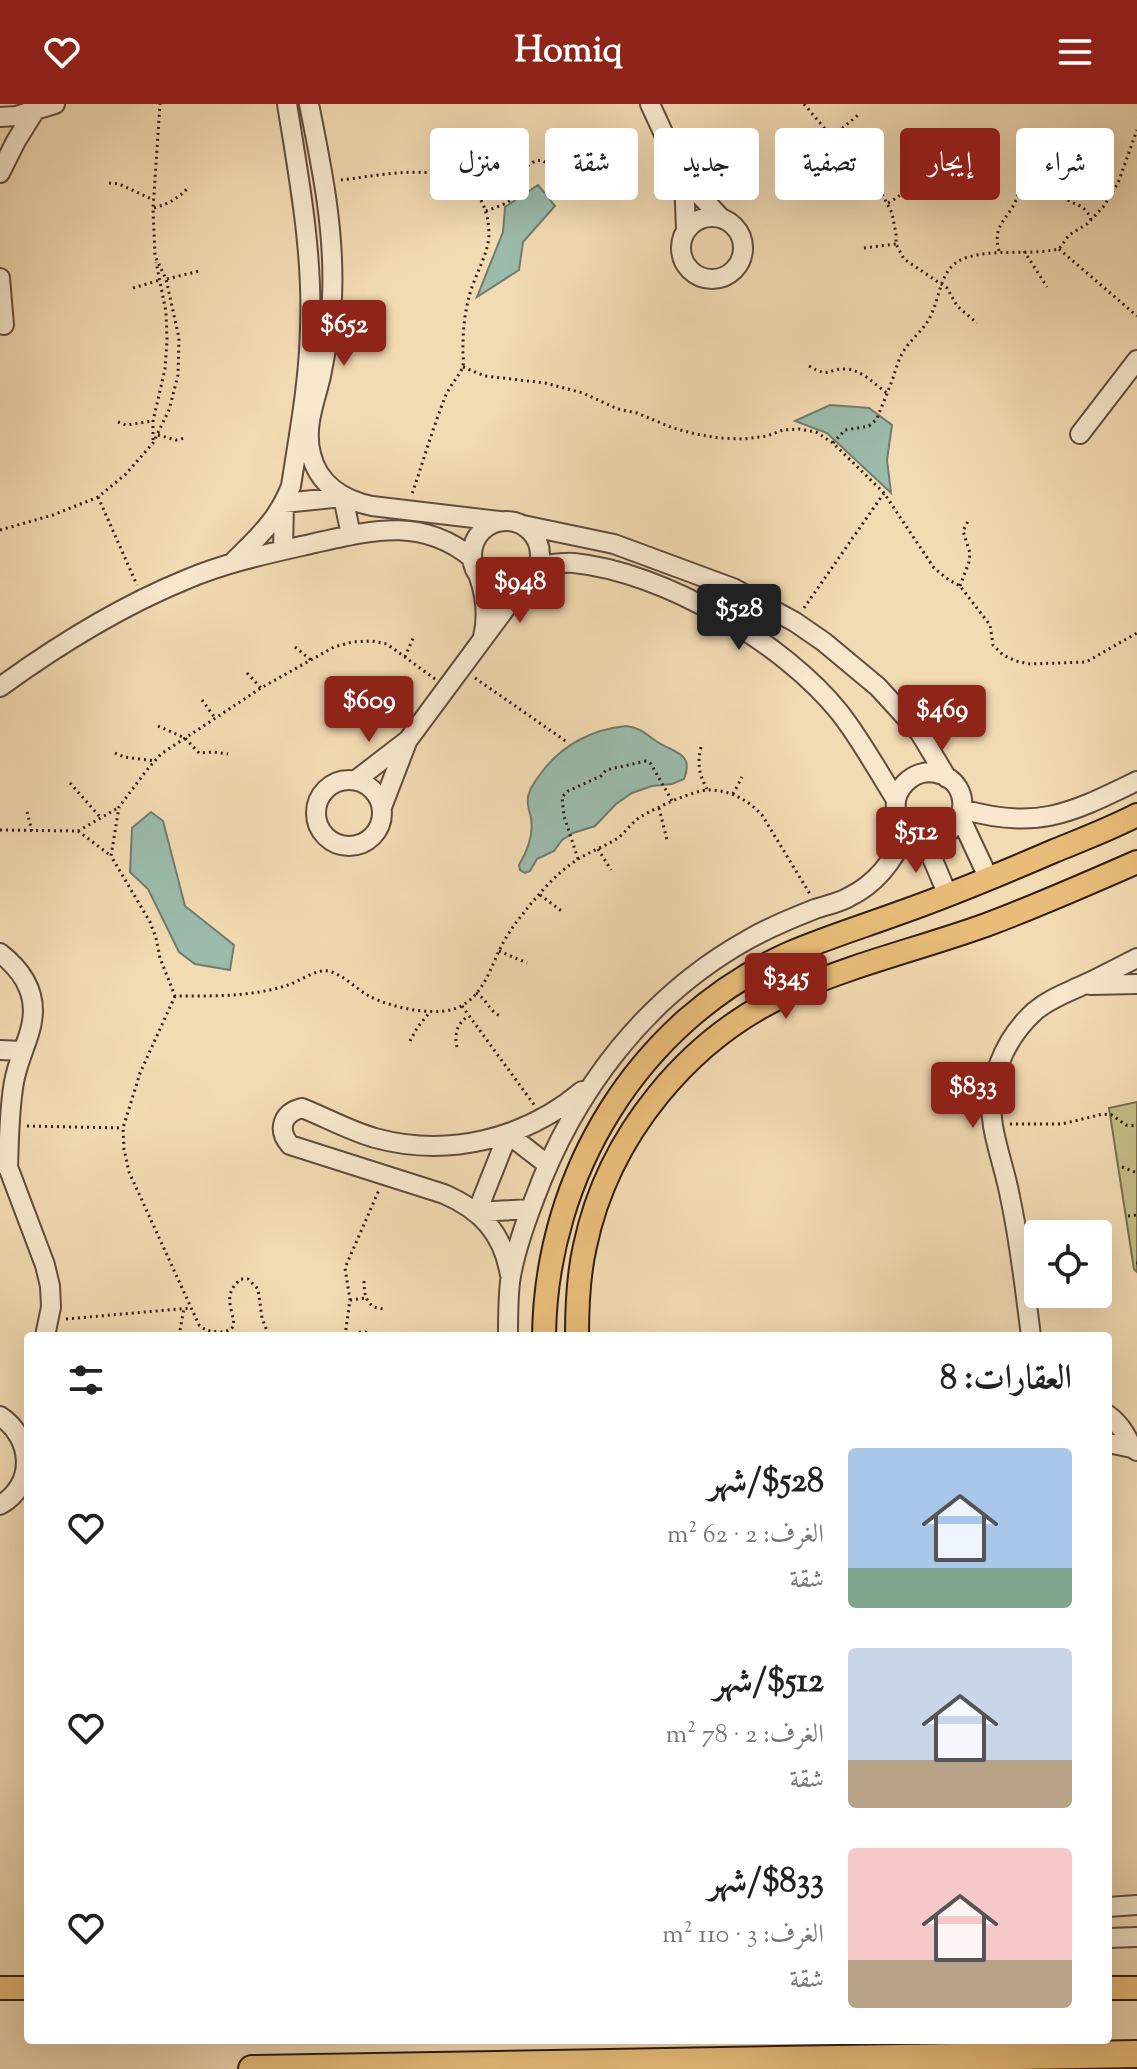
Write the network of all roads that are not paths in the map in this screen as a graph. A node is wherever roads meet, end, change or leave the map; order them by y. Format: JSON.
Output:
{"nodes":[{"id":1,"x":55,"y":104,"type":"edge"},
{"id":2,"x":287,"y":104,"type":"edge"},
{"id":3,"x":309,"y":104,"type":"edge"},
{"id":4,"x":650,"y":104,"type":"edge"},
{"id":5,"x":37,"y":108,"type":"edge"},
{"id":6,"x":0,"y":117,"type":"edge"},
{"id":7,"x":661,"y":128,"type":"edge"},
{"id":8,"x":0,"y":173,"type":"edge"},
{"id":9,"x":685,"y":200,"type":"edge"},
{"id":10,"x":704,"y":200,"type":"edge"},
{"id":11,"x":721,"y":218,"type":"junction"},
{"id":12,"x":686,"y":230,"type":"junction"},
{"id":13,"x":0,"y":278,"type":"edge"},
{"id":14,"x":4,"y":325,"type":"dead end"},
{"id":15,"x":1137,"y":360,"type":"edge"},
{"id":16,"x":314,"y":376,"type":"junction"},
{"id":17,"x":1080,"y":434,"type":"dead end"},
{"id":18,"x":343,"y":497,"type":"junction"},
{"id":19,"x":284,"y":503,"type":"junction"},
{"id":20,"x":499,"y":521,"type":"junction"},
{"id":21,"x":523,"y":525,"type":"junction"},
{"id":22,"x":351,"y":535,"type":"junction"},
{"id":23,"x":283,"y":550,"type":"junction"},
{"id":24,"x":472,"y":558,"type":"junction"},
{"id":25,"x":231,"y":563,"type":"junction"},
{"id":26,"x":537,"y":566,"type":"junction"},
{"id":27,"x":479,"y":577,"type":"junction"},
{"id":28,"x":525,"y":582,"type":"junction"},
{"id":29,"x":481,"y":643,"type":"junction"},
{"id":30,"x":0,"y":687,"type":"edge"},
{"id":31,"x":408,"y":740,"type":"junction"},
{"id":32,"x":947,"y":778,"type":"junction"},
{"id":33,"x":356,"y":780,"type":"junction"},
{"id":34,"x":1137,"y":781,"type":"edge"},
{"id":35,"x":896,"y":800,"type":"junction"},
{"id":36,"x":382,"y":807,"type":"junction"},
{"id":37,"x":961,"y":813,"type":"junction"},
{"id":38,"x":1137,"y":815,"type":"edge"},
{"id":39,"x":914,"y":834,"type":"junction"},
{"id":40,"x":1137,"y":862,"type":"edge"},
{"id":41,"x":989,"y":879,"type":"junction"},
{"id":42,"x":948,"y":895,"type":"junction"},
{"id":43,"x":0,"y":953,"type":"edge"},
{"id":44,"x":1137,"y":958,"type":"edge"},
{"id":45,"x":1137,"y":984,"type":"edge"},
{"id":46,"x":1083,"y":985,"type":"junction"},
{"id":47,"x":0,"y":1050,"type":"edge"},
{"id":48,"x":23,"y":1051,"type":"junction"},
{"id":49,"x":596,"y":1079,"type":"junction"},
{"id":50,"x":508,"y":1134,"type":"junction"},
{"id":51,"x":0,"y":1144,"type":"edge"},
{"id":52,"x":548,"y":1165,"type":"junction"},
{"id":53,"x":8,"y":1168,"type":"junction"},
{"id":54,"x":530,"y":1209,"type":"junction"},
{"id":55,"x":477,"y":1212,"type":"junction"},
{"id":56,"x":511,"y":1278,"type":"junction"},
{"id":57,"x":47,"y":1328,"type":"edge"},
{"id":58,"x":508,"y":1332,"type":"edge"},
{"id":59,"x":544,"y":1332,"type":"edge"},
{"id":60,"x":577,"y":1332,"type":"edge"},
{"id":61,"x":1031,"y":1332,"type":"edge"},
{"id":62,"x":1112,"y":1418,"type":"edge"},
{"id":63,"x":5,"y":1420,"type":"edge"},
{"id":64,"x":24,"y":1431,"type":"edge"},
{"id":65,"x":1112,"y":1444,"type":"edge"},
{"id":66,"x":24,"y":1445,"type":"edge"},
{"id":67,"x":1135,"y":1450,"type":"edge"},
{"id":68,"x":22,"y":1493,"type":"edge"},
{"id":69,"x":0,"y":1505,"type":"edge"},
{"id":70,"x":1137,"y":1905,"type":"edge"},
{"id":71,"x":1112,"y":1907,"type":"edge"},
{"id":72,"x":1137,"y":1937,"type":"edge"},
{"id":73,"x":1112,"y":1938,"type":"edge"},
{"id":74,"x":0,"y":1988,"type":"edge"},
{"id":75,"x":24,"y":1988,"type":"edge"},
{"id":76,"x":1112,"y":1988,"type":"edge"},
{"id":77,"x":1137,"y":1988,"type":"edge"},
{"id":78,"x":1137,"y":2054,"type":"edge"},
{"id":79,"x":252,"y":2069,"type":"edge"}],
"edges":[{"from":1,"to":5,"type":"street"},
{"from":2,"to":16,"type":"street"},
{"from":3,"to":16,"type":"street"},
{"from":4,"to":7,"type":"street"},
{"from":5,"to":6,"type":"street"},
{"from":5,"to":8,"type":"street"},
{"from":9,"to":12,"type":"street"},
{"from":10,"to":11,"type":"street"},
{"from":11,"to":12,"type":"street"},
{"from":11,"to":12,"type":"street"},
{"from":13,"to":14,"type":"street"},
{"from":15,"to":17,"type":"street"},
{"from":16,"to":18,"type":"street"},
{"from":16,"to":19,"type":"street"},
{"from":18,"to":19,"type":"street"},
{"from":18,"to":20,"type":"street"},
{"from":18,"to":22,"type":"street"},
{"from":19,"to":23,"type":"street"},
{"from":19,"to":25,"type":"street"},
{"from":20,"to":21,"type":"street"},
{"from":20,"to":24,"type":"street"},
{"from":21,"to":26,"type":"street"},
{"from":21,"to":32,"type":"street"},
{"from":22,"to":23,"type":"street"},
{"from":22,"to":24,"type":"street"},
{"from":23,"to":25,"type":"street"},
{"from":24,"to":27,"type":"street"},
{"from":25,"to":30,"type":"street"},
{"from":26,"to":28,"type":"street"},
{"from":26,"to":35,"type":"street"},
{"from":27,"to":28,"type":"street"},
{"from":27,"to":29,"type":"street"},
{"from":28,"to":29,"type":"street"},
{"from":29,"to":31,"type":"street"},
{"from":31,"to":33,"type":"street"},
{"from":31,"to":36,"type":"street"},
{"from":32,"to":35,"type":"street"},
{"from":32,"to":37,"type":"street"},
{"from":33,"to":36,"type":"street"},
{"from":33,"to":36,"type":"street"},
{"from":34,"to":37,"type":"street"},
{"from":35,"to":39,"type":"street"},
{"from":37,"to":39,"type":"street"},
{"from":37,"to":41,"type":"street"},
{"from":38,"to":41,"type":"main road"},
{"from":39,"to":42,"type":"street"},
{"from":39,"to":49,"type":"street"},
{"from":40,"to":60,"type":"main road"},
{"from":41,"to":42,"type":"main road"},
{"from":42,"to":59,"type":"main road"},
{"from":43,"to":48,"type":"street"},
{"from":44,"to":46,"type":"street"},
{"from":45,"to":46,"type":"street"},
{"from":46,"to":61,"type":"street"},
{"from":47,"to":48,"type":"street"},
{"from":48,"to":53,"type":"street"},
{"from":49,"to":50,"type":"street"},
{"from":49,"to":52,"type":"street"},
{"from":50,"to":52,"type":"street"},
{"from":50,"to":55,"type":"street"},
{"from":50,"to":55,"type":"street"},
{"from":51,"to":53,"type":"street"},
{"from":52,"to":54,"type":"street"},
{"from":53,"to":57,"type":"street"},
{"from":54,"to":55,"type":"street"},
{"from":54,"to":56,"type":"street"},
{"from":55,"to":56,"type":"street"},
{"from":56,"to":58,"type":"street"},
{"from":62,"to":67,"type":"street"},
{"from":63,"to":64,"type":"street"},
{"from":63,"to":66,"type":"street"},
{"from":65,"to":67,"type":"street"},
{"from":68,"to":69,"type":"street"},
{"from":70,"to":71,"type":"street"},
{"from":72,"to":73,"type":"street"},
{"from":74,"to":75,"type":"main road"},
{"from":76,"to":77,"type":"main road"},
{"from":78,"to":79,"type":"highway"}]}
